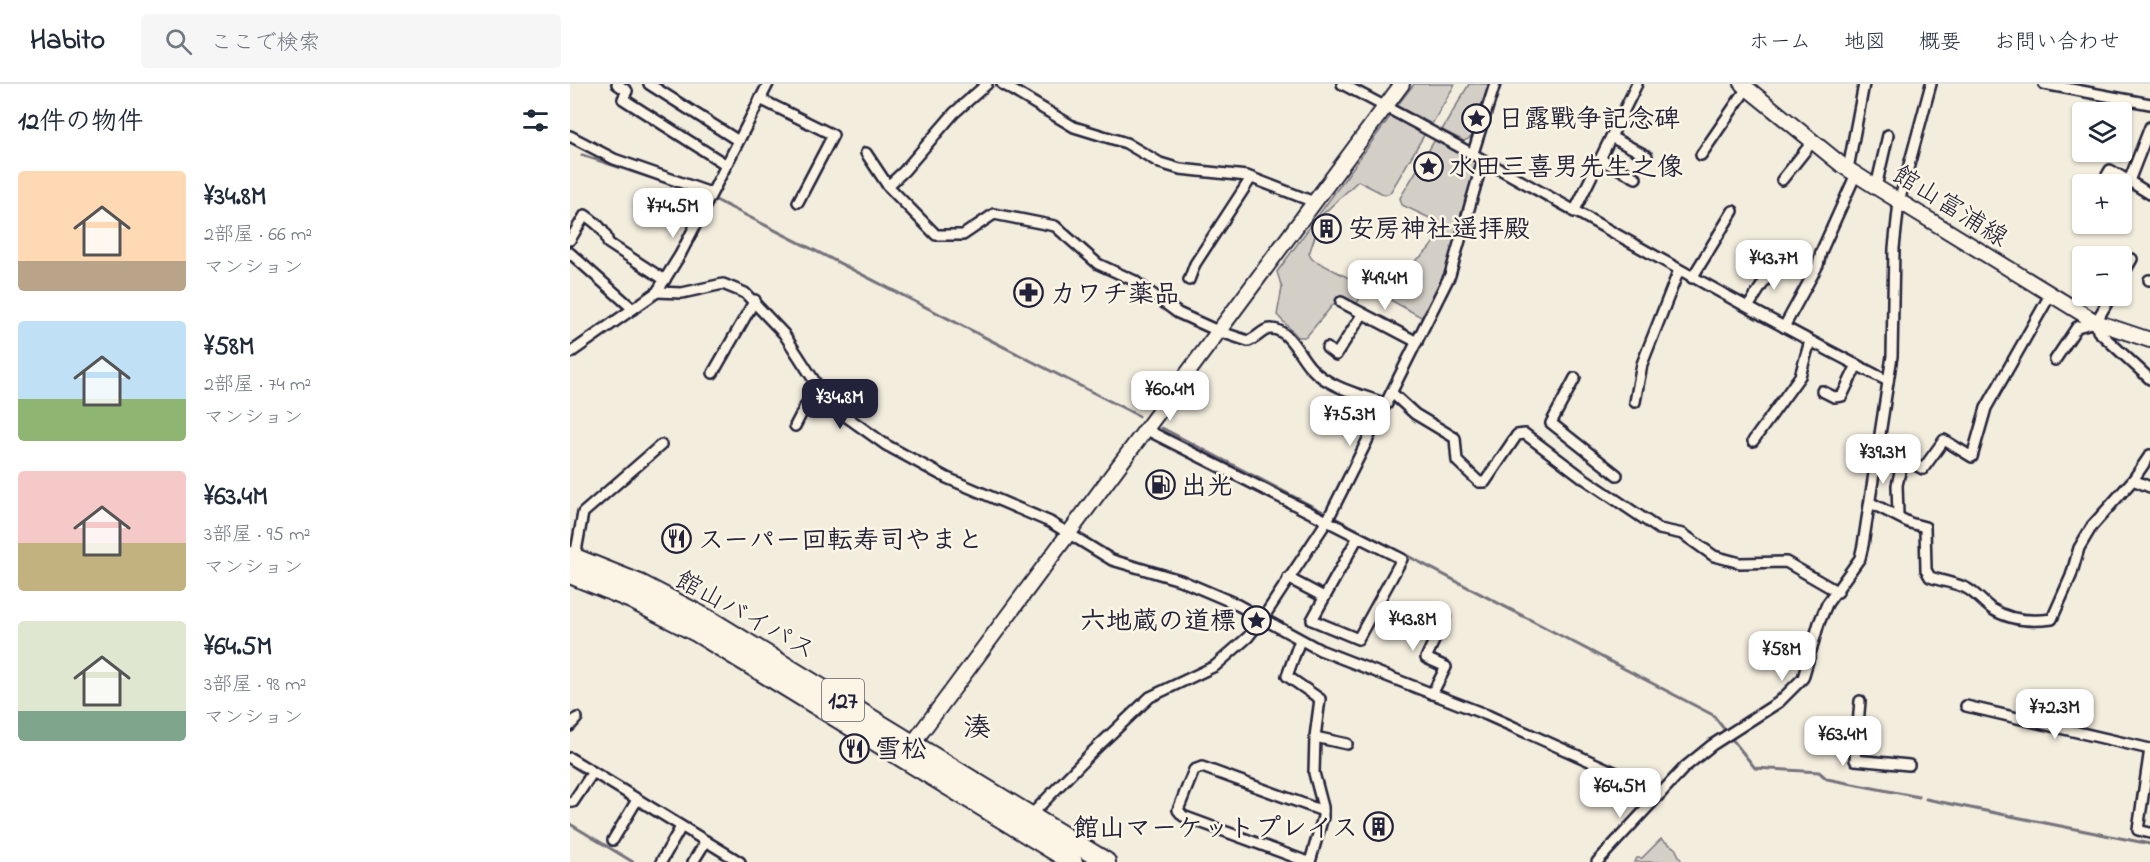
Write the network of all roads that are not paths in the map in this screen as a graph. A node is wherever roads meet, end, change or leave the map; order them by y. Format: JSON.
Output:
{"nodes":[{"id":1,"x":617,"y":84,"type":"edge"},
{"id":2,"x":649,"y":84,"type":"edge"},
{"id":3,"x":768,"y":84,"type":"edge"},
{"id":4,"x":987,"y":84,"type":"edge"},
{"id":5,"x":1002,"y":84,"type":"edge"},
{"id":6,"x":1342,"y":84,"type":"edge"},
{"id":7,"x":1402,"y":84,"type":"edge"},
{"id":8,"x":1495,"y":84,"type":"edge"},
{"id":9,"x":1637,"y":84,"type":"edge"},
{"id":10,"x":1864,"y":84,"type":"edge"},
{"id":11,"x":1932,"y":84,"type":"edge"},
{"id":12,"x":2044,"y":84,"type":"edge"},
{"id":13,"x":1745,"y":86,"type":"edge"},
{"id":14,"x":760,"y":99,"type":"junction"},
{"id":15,"x":2150,"y":104,"type":"edge"},
{"id":16,"x":1386,"y":107,"type":"junction"},
{"id":17,"x":2149,"y":130,"type":"edge"},
{"id":18,"x":1888,"y":135,"type":"dead end"},
{"id":19,"x":570,"y":136,"type":"edge"},
{"id":20,"x":1611,"y":137,"type":"junction"},
{"id":21,"x":737,"y":140,"type":"junction"},
{"id":22,"x":1813,"y":141,"type":"junction"},
{"id":23,"x":866,"y":153,"type":"dead end"},
{"id":24,"x":1473,"y":153,"type":"junction"},
{"id":25,"x":1647,"y":156,"type":"dead end"},
{"id":26,"x":1701,"y":156,"type":"dead end"},
{"id":27,"x":1600,"y":159,"type":"junction"},
{"id":28,"x":1483,"y":160,"type":"junction"},
{"id":29,"x":725,"y":164,"type":"junction"},
{"id":30,"x":1852,"y":172,"type":"junction"},
{"id":31,"x":2132,"y":174,"type":"edge"},
{"id":32,"x":1251,"y":178,"type":"junction"},
{"id":33,"x":1636,"y":178,"type":"dead end"},
{"id":34,"x":1782,"y":180,"type":"dead end"},
{"id":35,"x":2132,"y":183,"type":"edge"},
{"id":36,"x":888,"y":186,"type":"junction"},
{"id":37,"x":1876,"y":187,"type":"junction"},
{"id":38,"x":2150,"y":194,"type":"edge"},
{"id":39,"x":710,"y":196,"type":"junction"},
{"id":40,"x":1899,"y":201,"type":"junction"},
{"id":41,"x":798,"y":202,"type":"dead end"},
{"id":42,"x":1314,"y":202,"type":"junction"},
{"id":43,"x":1733,"y":211,"type":"dead end"},
{"id":44,"x":1574,"y":212,"type":"junction"},
{"id":45,"x":570,"y":240,"type":"edge"},
{"id":46,"x":570,"y":253,"type":"edge"},
{"id":47,"x":1778,"y":260,"type":"dead end"},
{"id":48,"x":1679,"y":270,"type":"junction"},
{"id":49,"x":1692,"y":278,"type":"junction"},
{"id":50,"x":665,"y":280,"type":"junction"},
{"id":51,"x":1189,"y":280,"type":"dead end"},
{"id":52,"x":657,"y":292,"type":"junction"},
{"id":53,"x":2050,"y":295,"type":"junction"},
{"id":54,"x":755,"y":300,"type":"junction"},
{"id":55,"x":1341,"y":302,"type":"dead end"},
{"id":56,"x":2105,"y":306,"type":"edge"},
{"id":57,"x":1748,"y":307,"type":"junction"},
{"id":58,"x":633,"y":309,"type":"junction"},
{"id":59,"x":1362,"y":315,"type":"junction"},
{"id":60,"x":2096,"y":322,"type":"junction"},
{"id":61,"x":1784,"y":327,"type":"junction"},
{"id":62,"x":1218,"y":331,"type":"junction"},
{"id":63,"x":2150,"y":340,"type":"edge"},
{"id":64,"x":1810,"y":341,"type":"junction"},
{"id":65,"x":1417,"y":342,"type":"junction"},
{"id":66,"x":1327,"y":348,"type":"dead end"},
{"id":67,"x":570,"y":353,"type":"edge"},
{"id":68,"x":2055,"y":360,"type":"dead end"},
{"id":69,"x":1857,"y":365,"type":"junction"},
{"id":70,"x":713,"y":373,"type":"dead end"},
{"id":71,"x":1575,"y":378,"type":"dead end"},
{"id":72,"x":2150,"y":379,"type":"edge"},
{"id":73,"x":1888,"y":381,"type":"junction"},
{"id":74,"x":1822,"y":391,"type":"dead end"},
{"id":75,"x":1392,"y":393,"type":"junction"},
{"id":76,"x":822,"y":395,"type":"junction"},
{"id":77,"x":1635,"y":402,"type":"dead end"},
{"id":78,"x":1387,"y":404,"type":"junction"},
{"id":79,"x":795,"y":426,"type":"dead end"},
{"id":80,"x":1145,"y":429,"type":"junction"},
{"id":81,"x":1753,"y":441,"type":"dead end"},
{"id":82,"x":661,"y":445,"type":"dead end"},
{"id":83,"x":1878,"y":445,"type":"junction"},
{"id":84,"x":2150,"y":455,"type":"edge"},
{"id":85,"x":1903,"y":459,"type":"junction"},
{"id":86,"x":1617,"y":475,"type":"dead end"},
{"id":87,"x":2133,"y":480,"type":"junction"},
{"id":88,"x":2150,"y":487,"type":"edge"},
{"id":89,"x":1871,"y":503,"type":"junction"},
{"id":90,"x":1898,"y":514,"type":"junction"},
{"id":91,"x":1328,"y":517,"type":"junction"},
{"id":92,"x":1068,"y":533,"type":"junction"},
{"id":93,"x":1358,"y":537,"type":"junction"},
{"id":94,"x":572,"y":562,"type":"edge"},
{"id":95,"x":1288,"y":578,"type":"junction"},
{"id":96,"x":1838,"y":592,"type":"junction"},
{"id":97,"x":1324,"y":597,"type":"junction"},
{"id":98,"x":1445,"y":617,"type":"dead end"},
{"id":99,"x":1263,"y":618,"type":"junction"},
{"id":100,"x":1300,"y":640,"type":"junction"},
{"id":101,"x":1432,"y":694,"type":"junction"},
{"id":102,"x":1860,"y":701,"type":"dead end"},
{"id":103,"x":1966,"y":706,"type":"dead end"},
{"id":104,"x":577,"y":718,"type":"dead end"},
{"id":105,"x":570,"y":726,"type":"edge"},
{"id":106,"x":1315,"y":737,"type":"junction"},
{"id":107,"x":1347,"y":744,"type":"dead end"},
{"id":108,"x":2150,"y":749,"type":"edge"},
{"id":109,"x":908,"y":750,"type":"junction"},
{"id":110,"x":570,"y":758,"type":"edge"},
{"id":111,"x":1909,"y":765,"type":"dead end"},
{"id":112,"x":593,"y":772,"type":"junction"},
{"id":113,"x":1661,"y":792,"type":"junction"},
{"id":114,"x":637,"y":800,"type":"junction"},
{"id":115,"x":573,"y":802,"type":"dead end"},
{"id":116,"x":1323,"y":811,"type":"junction"},
{"id":117,"x":1031,"y":815,"type":"junction"},
{"id":118,"x":681,"y":827,"type":"junction"},
{"id":119,"x":2150,"y":833,"type":"edge"},
{"id":120,"x":613,"y":840,"type":"dead end"},
{"id":121,"x":706,"y":841,"type":"junction"},
{"id":122,"x":660,"y":862,"type":"edge"},
{"id":123,"x":693,"y":862,"type":"edge"},
{"id":124,"x":740,"y":862,"type":"edge"},
{"id":125,"x":1073,"y":862,"type":"edge"},
{"id":126,"x":1106,"y":862,"type":"edge"},
{"id":127,"x":1309,"y":862,"type":"edge"},
{"id":128,"x":1597,"y":862,"type":"edge"}],
"edges":[{"from":1,"to":29,"type":"street"},
{"from":2,"to":21,"type":"street"},
{"from":3,"to":14,"type":"street"},
{"from":4,"to":36,"type":"street"},
{"from":5,"to":32,"type":"street"},
{"from":6,"to":16,"type":"street"},
{"from":7,"to":16,"type":"street"},
{"from":8,"to":24,"type":"street"},
{"from":9,"to":20,"type":"street"},
{"from":10,"to":30,"type":"street"},
{"from":11,"to":40,"type":"street"},
{"from":12,"to":15,"type":"street"},
{"from":13,"to":22,"type":"street","name":"館山富浦線"},
{"from":13,"to":26,"type":"street"},
{"from":14,"to":21,"type":"street"},
{"from":14,"to":41,"type":"street"},
{"from":16,"to":24,"type":"street"},
{"from":16,"to":42,"type":"street"},
{"from":17,"to":31,"type":"street"},
{"from":18,"to":37,"type":"street"},
{"from":19,"to":39,"type":"street"},
{"from":20,"to":25,"type":"street"},
{"from":20,"to":27,"type":"street"},
{"from":21,"to":29,"type":"street"},
{"from":22,"to":30,"type":"street","name":"館山富浦線"},
{"from":22,"to":34,"type":"street"},
{"from":23,"to":36,"type":"street"},
{"from":24,"to":28,"type":"street"},
{"from":27,"to":33,"type":"street"},
{"from":27,"to":44,"type":"street"},
{"from":28,"to":44,"type":"street"},
{"from":28,"to":65,"type":"street"},
{"from":29,"to":39,"type":"street"},
{"from":30,"to":37,"type":"street","name":"館山富浦線"},
{"from":30,"to":61,"type":"street"},
{"from":32,"to":42,"type":"street"},
{"from":32,"to":51,"type":"street"},
{"from":35,"to":38,"type":"street"},
{"from":36,"to":62,"type":"street"},
{"from":37,"to":40,"type":"street","name":"館山富浦線"},
{"from":39,"to":50,"type":"street"},
{"from":40,"to":53,"type":"street","name":"館山富浦線"},
{"from":40,"to":73,"type":"street"},
{"from":42,"to":62,"type":"street"},
{"from":43,"to":49,"type":"street"},
{"from":44,"to":48,"type":"street"},
{"from":45,"to":50,"type":"street"},
{"from":46,"to":58,"type":"street"},
{"from":47,"to":57,"type":"street"},
{"from":48,"to":49,"type":"street"},
{"from":48,"to":77,"type":"street"},
{"from":49,"to":57,"type":"street"},
{"from":50,"to":52,"type":"street"},
{"from":52,"to":54,"type":"street"},
{"from":52,"to":58,"type":"street"},
{"from":53,"to":60,"type":"street","name":"館山富浦線"},
{"from":53,"to":85,"type":"street"},
{"from":54,"to":70,"type":"street"},
{"from":54,"to":76,"type":"street"},
{"from":55,"to":59,"type":"street"},
{"from":56,"to":60,"type":"street"},
{"from":57,"to":61,"type":"street"},
{"from":58,"to":67,"type":"street"},
{"from":59,"to":65,"type":"street"},
{"from":59,"to":66,"type":"street"},
{"from":60,"to":63,"type":"street","name":"館山富浦線"},
{"from":60,"to":68,"type":"street"},
{"from":60,"to":72,"type":"street"},
{"from":61,"to":64,"type":"street"},
{"from":62,"to":78,"type":"street"},
{"from":62,"to":80,"type":"street"},
{"from":64,"to":69,"type":"street"},
{"from":64,"to":81,"type":"street"},
{"from":65,"to":75,"type":"street"},
{"from":69,"to":73,"type":"street"},
{"from":69,"to":74,"type":"street"},
{"from":71,"to":86,"type":"street"},
{"from":73,"to":83,"type":"street"},
{"from":75,"to":78,"type":"street"},
{"from":75,"to":96,"type":"street"},
{"from":76,"to":79,"type":"street"},
{"from":76,"to":92,"type":"street"},
{"from":78,"to":91,"type":"street"},
{"from":80,"to":91,"type":"street"},
{"from":80,"to":92,"type":"street"},
{"from":82,"to":94,"type":"street"},
{"from":83,"to":85,"type":"street"},
{"from":83,"to":89,"type":"street"},
{"from":84,"to":87,"type":"street"},
{"from":85,"to":90,"type":"street"},
{"from":87,"to":88,"type":"street"},
{"from":87,"to":90,"type":"street"},
{"from":89,"to":90,"type":"street"},
{"from":89,"to":96,"type":"street"},
{"from":91,"to":93,"type":"street"},
{"from":91,"to":95,"type":"street"},
{"from":92,"to":99,"type":"street"},
{"from":92,"to":109,"type":"street"},
{"from":93,"to":97,"type":"street"},
{"from":93,"to":97,"type":"street"},
{"from":94,"to":109,"type":"highway","name":"館山バイパス","number":"127"},
{"from":95,"to":97,"type":"street"},
{"from":95,"to":99,"type":"street"},
{"from":96,"to":113,"type":"street"},
{"from":98,"to":101,"type":"street"},
{"from":99,"to":100,"type":"street"},
{"from":99,"to":117,"type":"street"},
{"from":100,"to":101,"type":"street"},
{"from":100,"to":106,"type":"street"},
{"from":101,"to":113,"type":"street"},
{"from":102,"to":111,"type":"street"},
{"from":103,"to":108,"type":"street"},
{"from":104,"to":105,"type":"street"},
{"from":106,"to":107,"type":"street"},
{"from":106,"to":116,"type":"street"},
{"from":108,"to":119,"type":"street"},
{"from":109,"to":117,"type":"highway","name":"館山バイパス","number":"127"},
{"from":109,"to":125,"type":"highway","name":"館山バイパス","number":"127"},
{"from":110,"to":112,"type":"street"},
{"from":112,"to":114,"type":"street"},
{"from":112,"to":115,"type":"street"},
{"from":113,"to":128,"type":"street"},
{"from":114,"to":118,"type":"street"},
{"from":114,"to":120,"type":"street"},
{"from":116,"to":127,"type":"street"},
{"from":116,"to":127,"type":"street"},
{"from":117,"to":126,"type":"highway","name":"館山バイパス","number":"127"},
{"from":118,"to":121,"type":"street"},
{"from":118,"to":122,"type":"street"},
{"from":121,"to":123,"type":"street"},
{"from":121,"to":124,"type":"street"}]}
